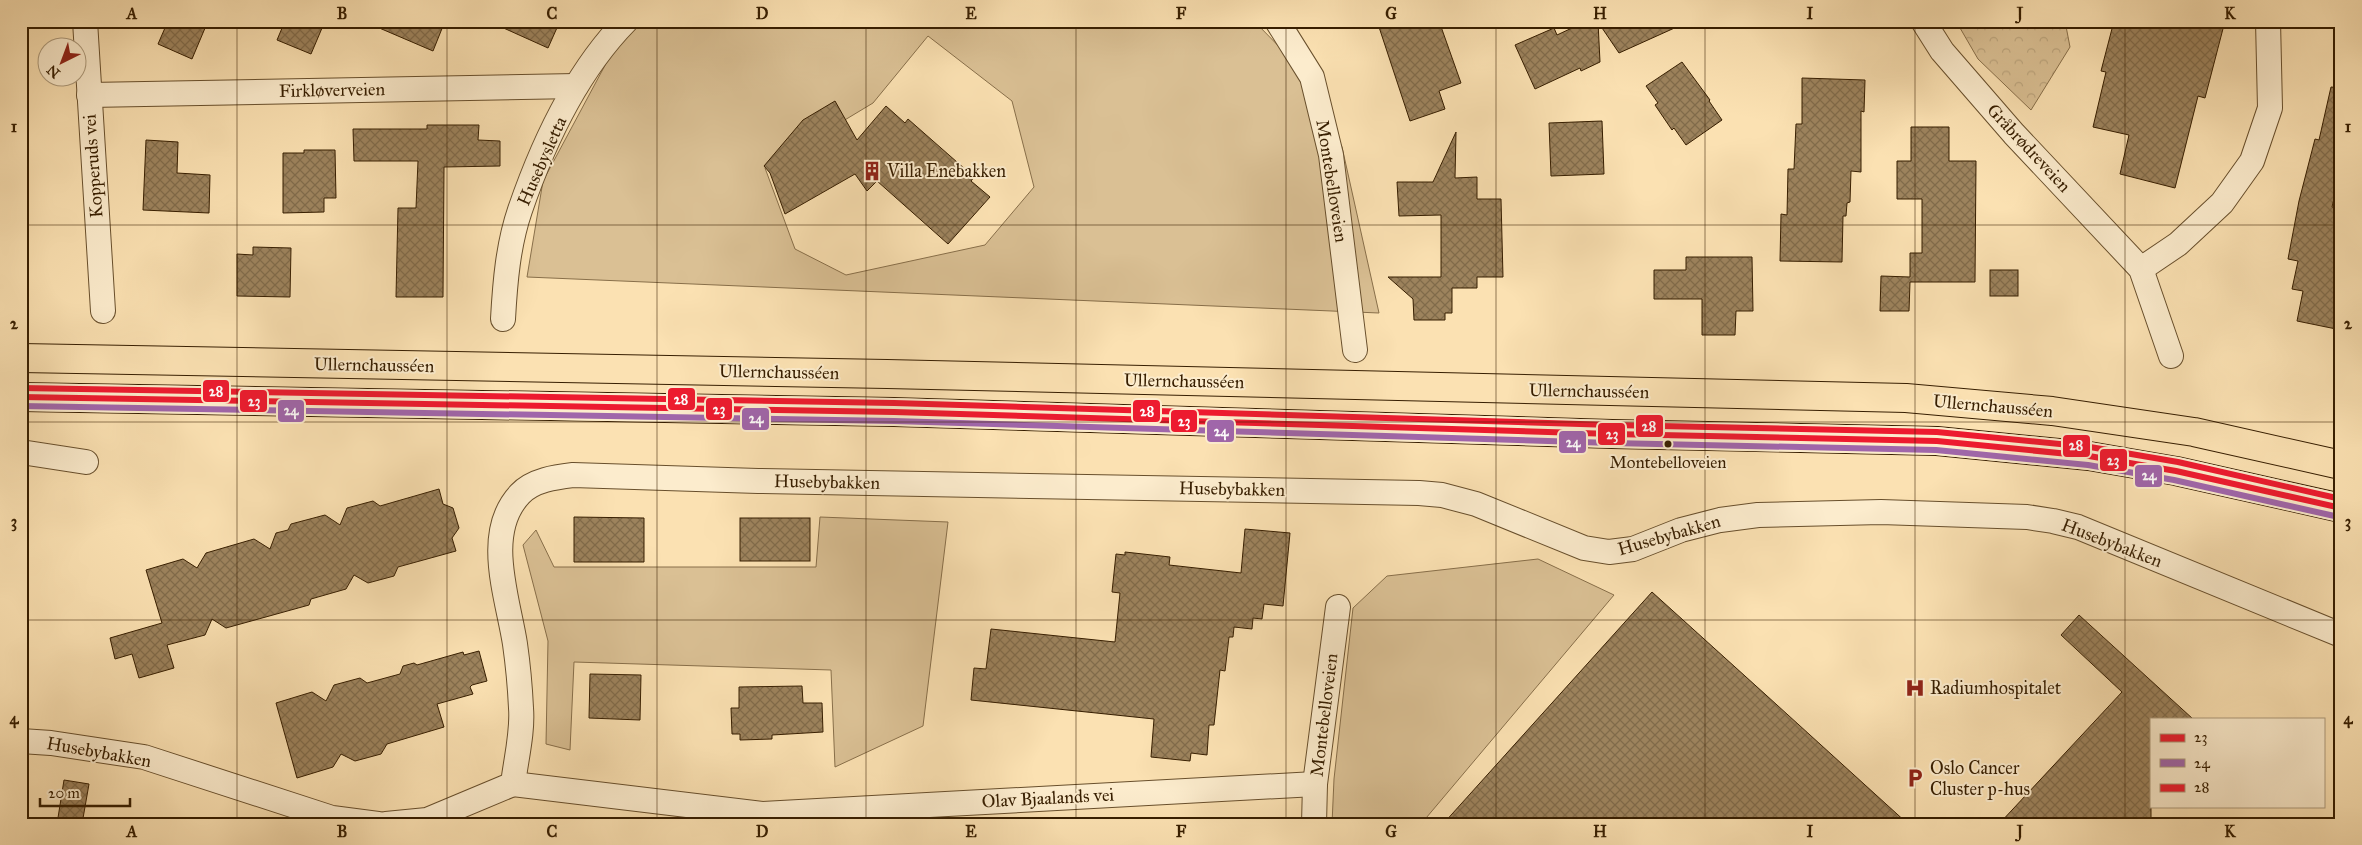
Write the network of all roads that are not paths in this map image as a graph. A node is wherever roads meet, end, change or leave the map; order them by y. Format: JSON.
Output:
{"nodes":[{"id":1,"x":85,"y":21,"type":"edge"},
{"id":2,"x":626,"y":21,"type":"edge"},
{"id":3,"x":1278,"y":21,"type":"edge"},
{"id":4,"x":1923,"y":21,"type":"edge"},
{"id":5,"x":2268,"y":21,"type":"edge"},
{"id":6,"x":576,"y":86,"type":"junction"},
{"id":7,"x":89,"y":95,"type":"junction"},
{"id":8,"x":2142,"y":269,"type":"junction"},
{"id":9,"x":103,"y":311,"type":"dead end"},
{"id":10,"x":503,"y":319,"type":"dead end"},
{"id":11,"x":1355,"y":350,"type":"dead end"},
{"id":12,"x":2171,"y":356,"type":"dead end"},
{"id":13,"x":21,"y":358,"type":"edge"},
{"id":14,"x":21,"y":396,"type":"edge"},
{"id":15,"x":21,"y":452,"type":"edge"},
{"id":16,"x":86,"y":462,"type":"dead end"},
{"id":17,"x":2341,"y":465,"type":"edge"},
{"id":18,"x":2341,"y":508,"type":"edge"},
{"id":19,"x":1338,"y":607,"type":"dead end"},
{"id":20,"x":2341,"y":635,"type":"edge"},
{"id":21,"x":21,"y":740,"type":"edge"},
{"id":22,"x":513,"y":784,"type":"junction"},
{"id":23,"x":1315,"y":784,"type":"junction"},
{"id":24,"x":378,"y":824,"type":"edge"},
{"id":25,"x":386,"y":824,"type":"edge"},
{"id":26,"x":1314,"y":824,"type":"edge"}],
"edges":[{"from":1,"to":7,"type":"street","name":"Kopperuds vei"},
{"from":2,"to":6,"type":"street","name":"Husebysletta"},
{"from":3,"to":11,"type":"street","name":"Montebelloveien"},
{"from":4,"to":8,"type":"street","name":"Gråbrødreveien"},
{"from":5,"to":8,"type":"street"},
{"from":6,"to":7,"type":"street","name":"Firkløverveien"},
{"from":6,"to":10,"type":"street","name":"Husebysletta"},
{"from":7,"to":9,"type":"street","name":"Kopperuds vei"},
{"from":8,"to":12,"type":"street"},
{"from":13,"to":17,"type":"highway","name":"Ullernchausséen"},
{"from":14,"to":18,"type":"highway"},
{"from":15,"to":16,"type":"street"},
{"from":19,"to":23,"type":"street","name":"Montebelloveien"},
{"from":20,"to":22,"type":"street","name":"Husebybakken"},
{"from":21,"to":24,"type":"street","name":"Husebybakken"},
{"from":22,"to":23,"type":"street","name":"Olav Bjaalands vei"},
{"from":22,"to":25,"type":"street"},
{"from":23,"to":26,"type":"street","name":"Montebelloveien"}]}
